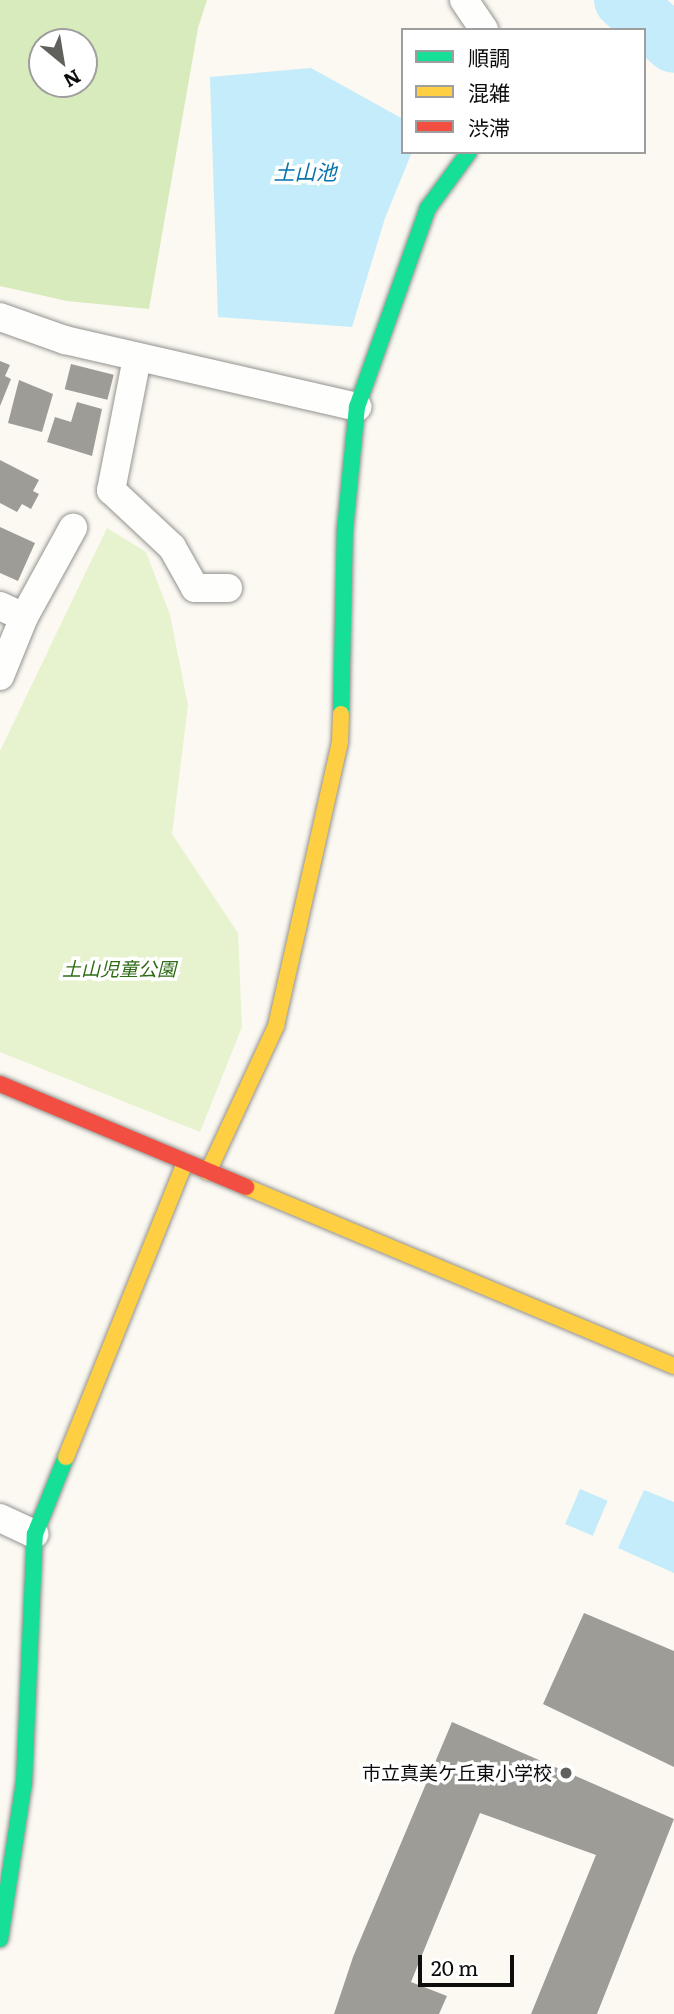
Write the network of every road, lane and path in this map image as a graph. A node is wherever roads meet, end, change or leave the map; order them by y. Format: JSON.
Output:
{"nodes":[{"id":1,"x":464,"y":0,"type":"edge"},
{"id":2,"x":483,"y":28,"type":"edge"},
{"id":3,"x":468,"y":154,"type":"edge"},
{"id":4,"x":0,"y":317,"type":"edge"},
{"id":5,"x":137,"y":358,"type":"junction"},
{"id":6,"x":357,"y":407,"type":"junction"},
{"id":7,"x":73,"y":528,"type":"dead end"},
{"id":8,"x":228,"y":588,"type":"dead end"},
{"id":9,"x":12,"y":612,"type":"edge"},
{"id":10,"x":0,"y":676,"type":"edge"},
{"id":11,"x":0,"y":1084,"type":"edge"},
{"id":12,"x":185,"y":1163,"type":"junction"},
{"id":13,"x":208,"y":1172,"type":"junction"},
{"id":14,"x":674,"y":1366,"type":"edge"},
{"id":15,"x":0,"y":1518,"type":"edge"},
{"id":16,"x":35,"y":1534,"type":"junction"},
{"id":17,"x":0,"y":1939,"type":"edge"}],
"edges":[{"from":1,"to":2,"type":"street"},
{"from":3,"to":6,"type":"street"},
{"from":4,"to":5,"type":"street"},
{"from":5,"to":6,"type":"street"},
{"from":5,"to":8,"type":"street"},
{"from":6,"to":13,"type":"street"},
{"from":7,"to":9,"type":"street"},
{"from":9,"to":10,"type":"street"},
{"from":11,"to":12,"type":"street"},
{"from":12,"to":13,"type":"street"},
{"from":12,"to":16,"type":"street"},
{"from":13,"to":14,"type":"street"},
{"from":15,"to":16,"type":"street"},
{"from":16,"to":17,"type":"street"}]}
